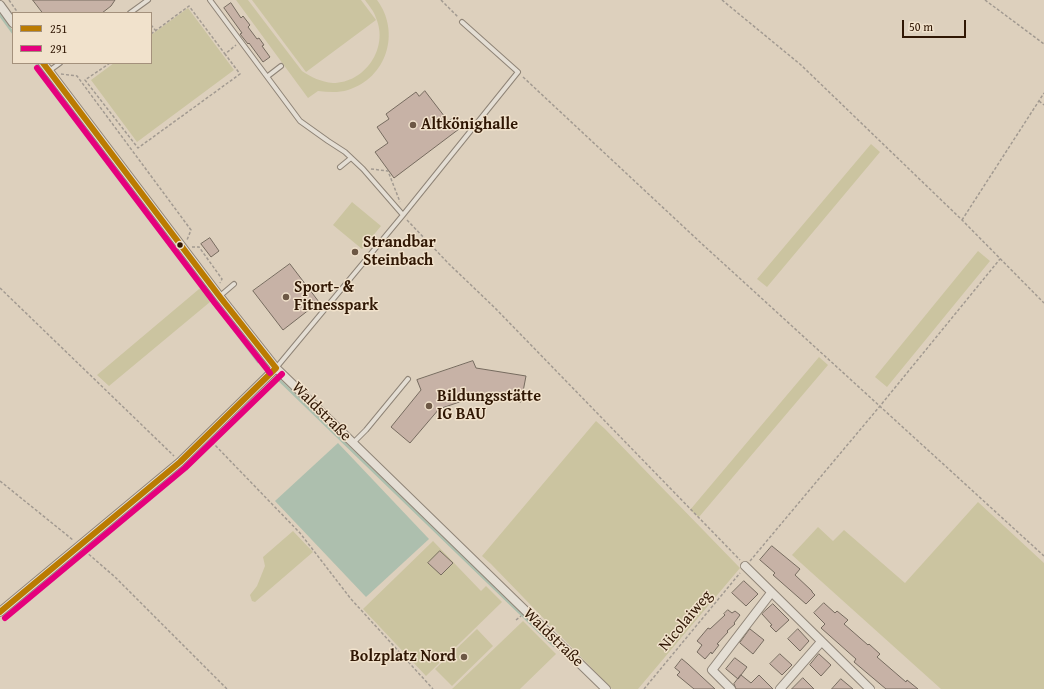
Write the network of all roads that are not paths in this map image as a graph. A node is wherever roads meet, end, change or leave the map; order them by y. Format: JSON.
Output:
{"nodes":[{"id":1,"x":148,"y":0,"type":"edge"},
{"id":2,"x":210,"y":0,"type":"edge"},
{"id":3,"x":0,"y":5,"type":"edge"},
{"id":4,"x":131,"y":12,"type":"edge"},
{"id":5,"x":12,"y":22,"type":"edge"},
{"id":6,"x":462,"y":22,"type":"road end"},
{"id":7,"x":44,"y":64,"type":"edge"},
{"id":8,"x":59,"y":64,"type":"edge"},
{"id":9,"x":281,"y":66,"type":"dead end"},
{"id":10,"x":49,"y":72,"type":"junction"},
{"id":11,"x":268,"y":76,"type":"junction"},
{"id":12,"x":352,"y":158,"type":"junction"},
{"id":13,"x":340,"y":167,"type":"dead end"},
{"id":14,"x":403,"y":215,"type":"junction"},
{"id":15,"x":234,"y":284,"type":"dead end"},
{"id":16,"x":220,"y":297,"type":"junction"},
{"id":17,"x":276,"y":368,"type":"junction"},
{"id":18,"x":408,"y":379,"type":"dead end"},
{"id":19,"x":353,"y":444,"type":"junction"},
{"id":20,"x":745,"y":566,"type":"road end"},
{"id":21,"x":771,"y":593,"type":"junction"},
{"id":22,"x":0,"y":612,"type":"edge"},
{"id":23,"x":821,"y":642,"type":"junction"},
{"id":24,"x":606,"y":689,"type":"edge"},
{"id":25,"x":731,"y":689,"type":"edge"},
{"id":26,"x":780,"y":689,"type":"edge"},
{"id":27,"x":869,"y":689,"type":"edge"}],
"edges":[{"from":1,"to":4,"type":"lane"},
{"from":2,"to":11,"type":"lane"},
{"from":3,"to":5,"type":"street"},
{"from":6,"to":14,"type":"lane"},
{"from":7,"to":10,"type":"street","name":"Waldstraße"},
{"from":8,"to":10,"type":"lane"},
{"from":9,"to":11,"type":"lane"},
{"from":10,"to":16,"type":"street","name":"Waldstraße"},
{"from":11,"to":12,"type":"lane"},
{"from":12,"to":13,"type":"lane"},
{"from":12,"to":14,"type":"lane"},
{"from":14,"to":17,"type":"lane"},
{"from":15,"to":16,"type":"lane"},
{"from":16,"to":17,"type":"street","name":"Waldstraße"},
{"from":17,"to":19,"type":"street","name":"Waldstraße"},
{"from":17,"to":22,"type":"street"},
{"from":18,"to":19,"type":"lane"},
{"from":19,"to":24,"type":"street","name":"Waldstraße"},
{"from":20,"to":21,"type":"street"},
{"from":21,"to":23,"type":"street"},
{"from":21,"to":25,"type":"street"},
{"from":23,"to":26,"type":"street"},
{"from":23,"to":27,"type":"street"}]}
